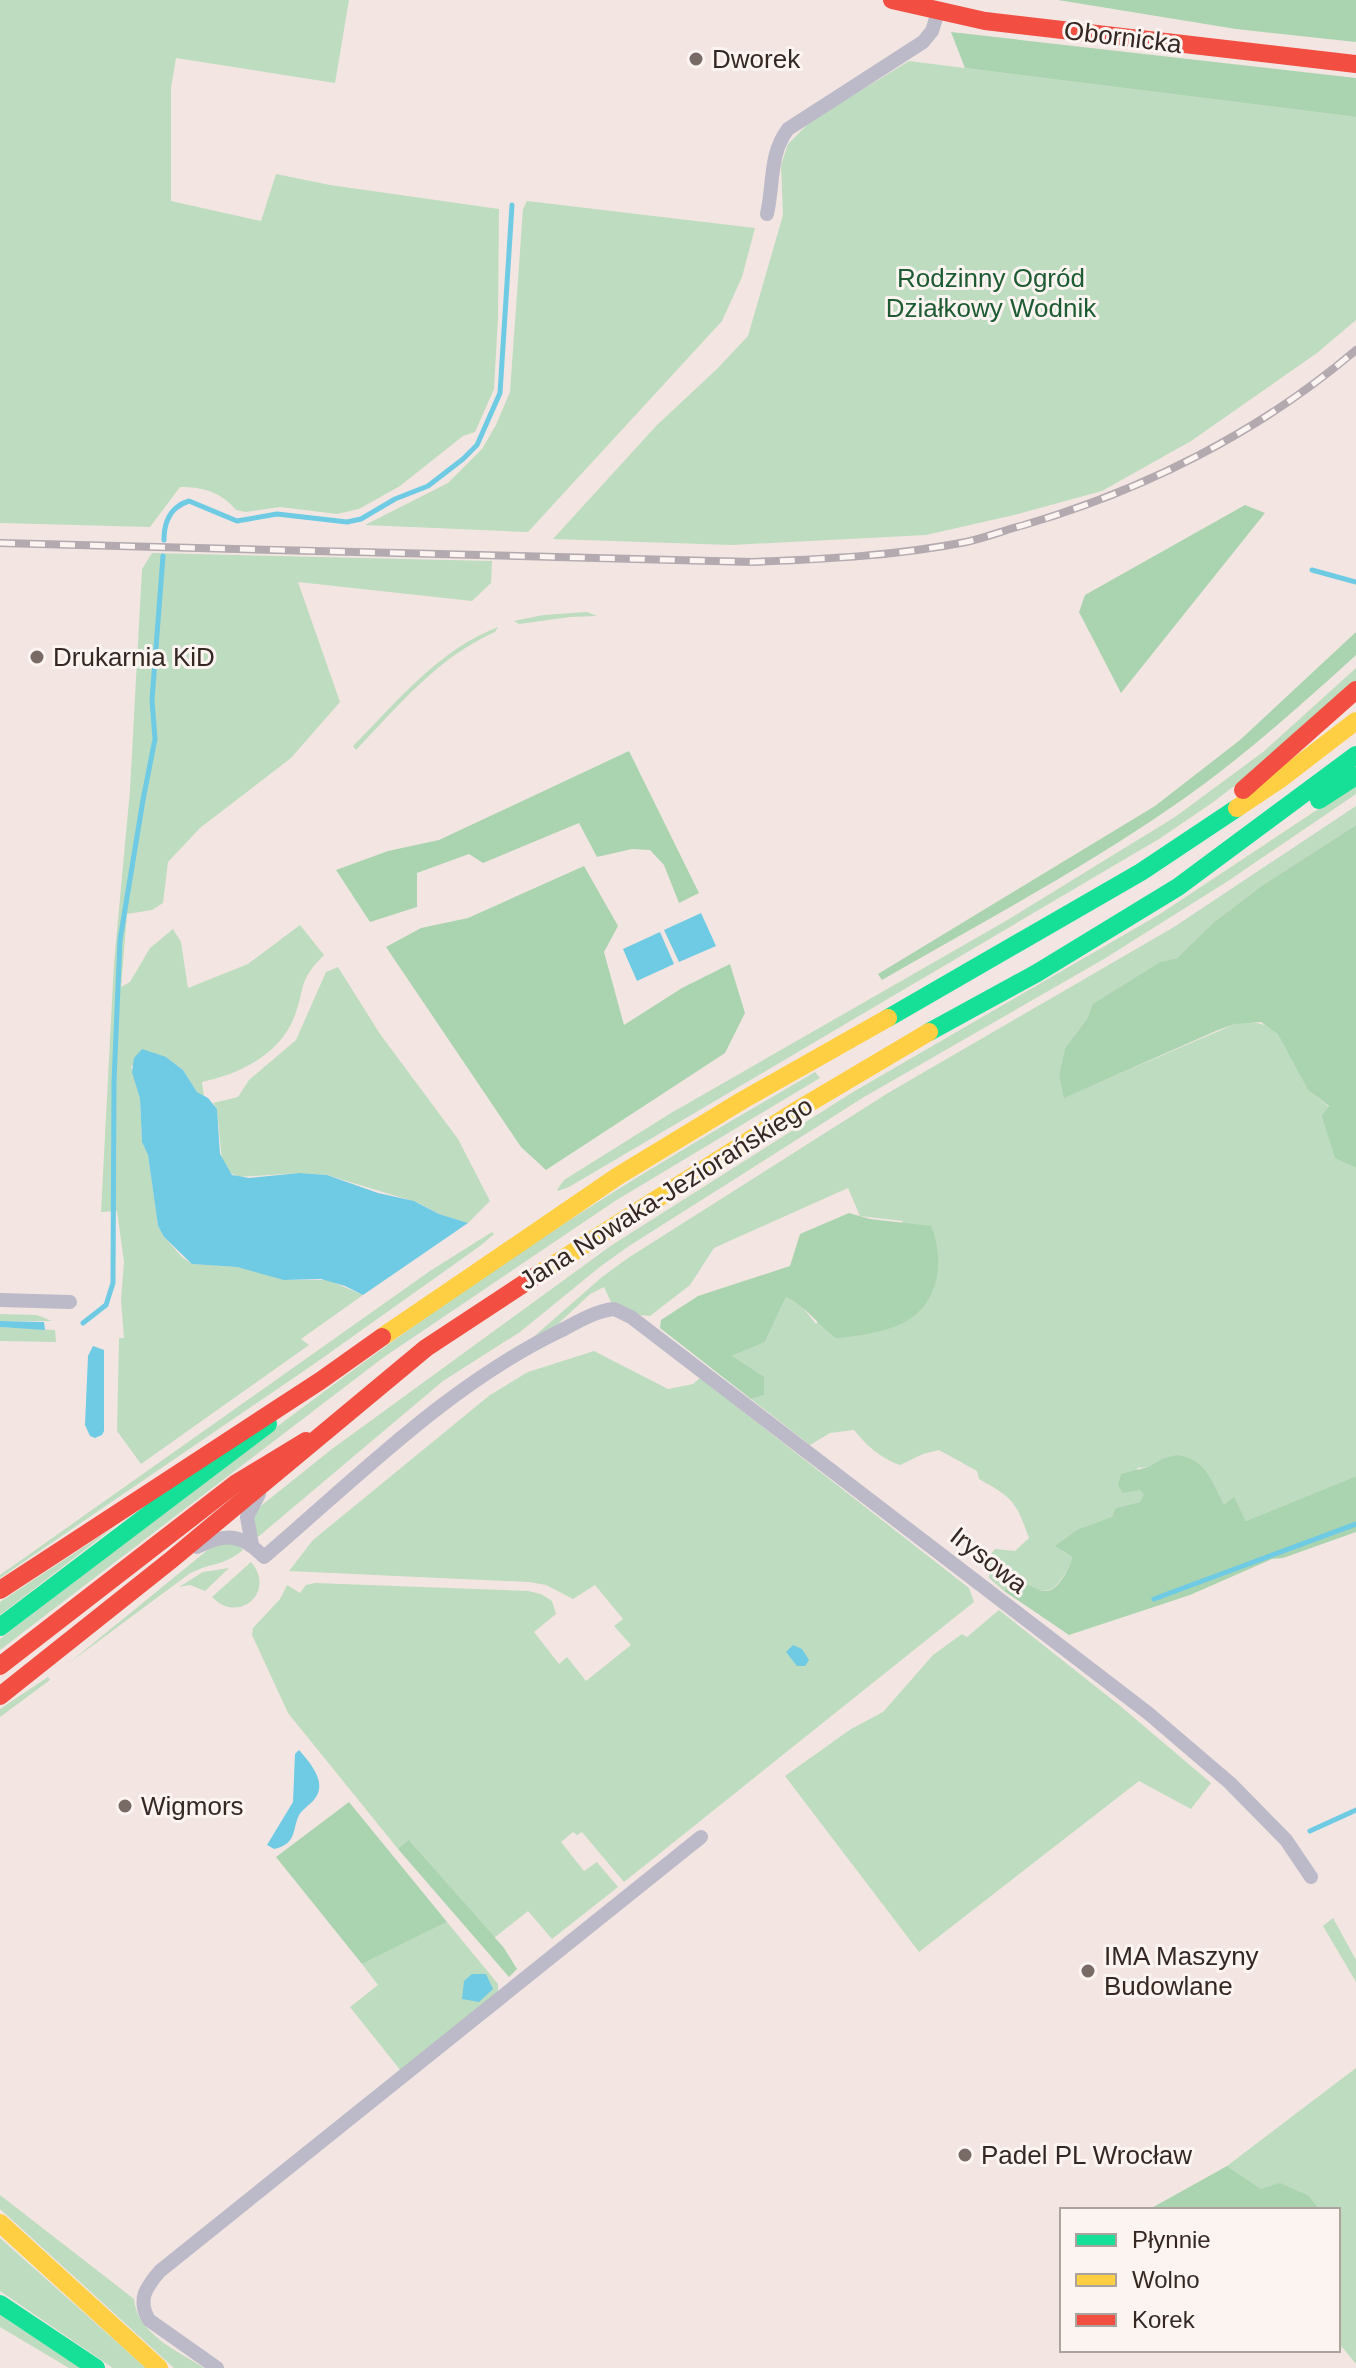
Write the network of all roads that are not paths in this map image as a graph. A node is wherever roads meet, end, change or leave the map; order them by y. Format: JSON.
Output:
{"nodes":[{"id":1,"x":892,"y":0,"type":"edge"},
{"id":2,"x":938,"y":12,"type":"junction"},
{"id":3,"x":1356,"y":64,"type":"edge"},
{"id":4,"x":767,"y":214,"type":"dead end"},
{"id":5,"x":1356,"y":690,"type":"edge"},
{"id":6,"x":1356,"y":721,"type":"edge"},
{"id":7,"x":1356,"y":755,"type":"edge"},
{"id":8,"x":1356,"y":776,"type":"edge"},
{"id":9,"x":1182,"y":846,"type":"junction"},
{"id":10,"x":1182,"y":884,"type":"junction"},
{"id":11,"x":0,"y":1300,"type":"edge"},
{"id":12,"x":70,"y":1302,"type":"dead end"},
{"id":13,"x":320,"y":1381,"type":"junction"},
{"id":14,"x":320,"y":1434,"type":"junction"},
{"id":15,"x":268,"y":1478,"type":"junction"},
{"id":16,"x":252,"y":1545,"type":"junction"},
{"id":17,"x":171,"y":1560,"type":"junction"},
{"id":18,"x":0,"y":1590,"type":"edge"},
{"id":19,"x":0,"y":1627,"type":"edge"},
{"id":20,"x":0,"y":1666,"type":"edge"},
{"id":21,"x":0,"y":1696,"type":"edge"},
{"id":22,"x":701,"y":1837,"type":"dead end"},
{"id":23,"x":1311,"y":1877,"type":"dead end"},
{"id":24,"x":0,"y":2223,"type":"edge"},
{"id":25,"x":0,"y":2304,"type":"edge"},
{"id":26,"x":96,"y":2368,"type":"edge"},
{"id":27,"x":159,"y":2368,"type":"edge"},
{"id":28,"x":217,"y":2368,"type":"edge"}],
"edges":[{"from":1,"to":2,"type":"main road","name":"Obornicka"},
{"from":2,"to":3,"type":"main road","name":"Obornicka"},
{"from":2,"to":4,"type":"street"},
{"from":5,"to":9,"type":"main road"},
{"from":6,"to":9,"type":"main road","name":"Jana Nowaka-Jeziorańskiego"},
{"from":7,"to":10,"type":"main road","name":"Jana Nowaka-Jeziorańskiego"},
{"from":8,"to":10,"type":"main road"},
{"from":9,"to":13,"type":"main road","name":"Jana Nowaka-Jeziorańskiego"},
{"from":10,"to":14,"type":"main road","name":"Jana Nowaka-Jeziorańskiego"},
{"from":11,"to":12,"type":"street"},
{"from":13,"to":18,"type":"main road"},
{"from":13,"to":19,"type":"main road","name":"Jana Nowaka-Jeziorańskiego"},
{"from":14,"to":15,"type":"main road"},
{"from":14,"to":20,"type":"main road","name":"Jana Nowaka-Jeziorańskiego"},
{"from":15,"to":16,"type":"street"},
{"from":15,"to":17,"type":"main road"},
{"from":16,"to":17,"type":"street"},
{"from":16,"to":23,"type":"street","name":"Irysowa"},
{"from":17,"to":21,"type":"main road"},
{"from":22,"to":28,"type":"street"},
{"from":24,"to":27,"type":"main road"},
{"from":25,"to":26,"type":"main road"}]}
